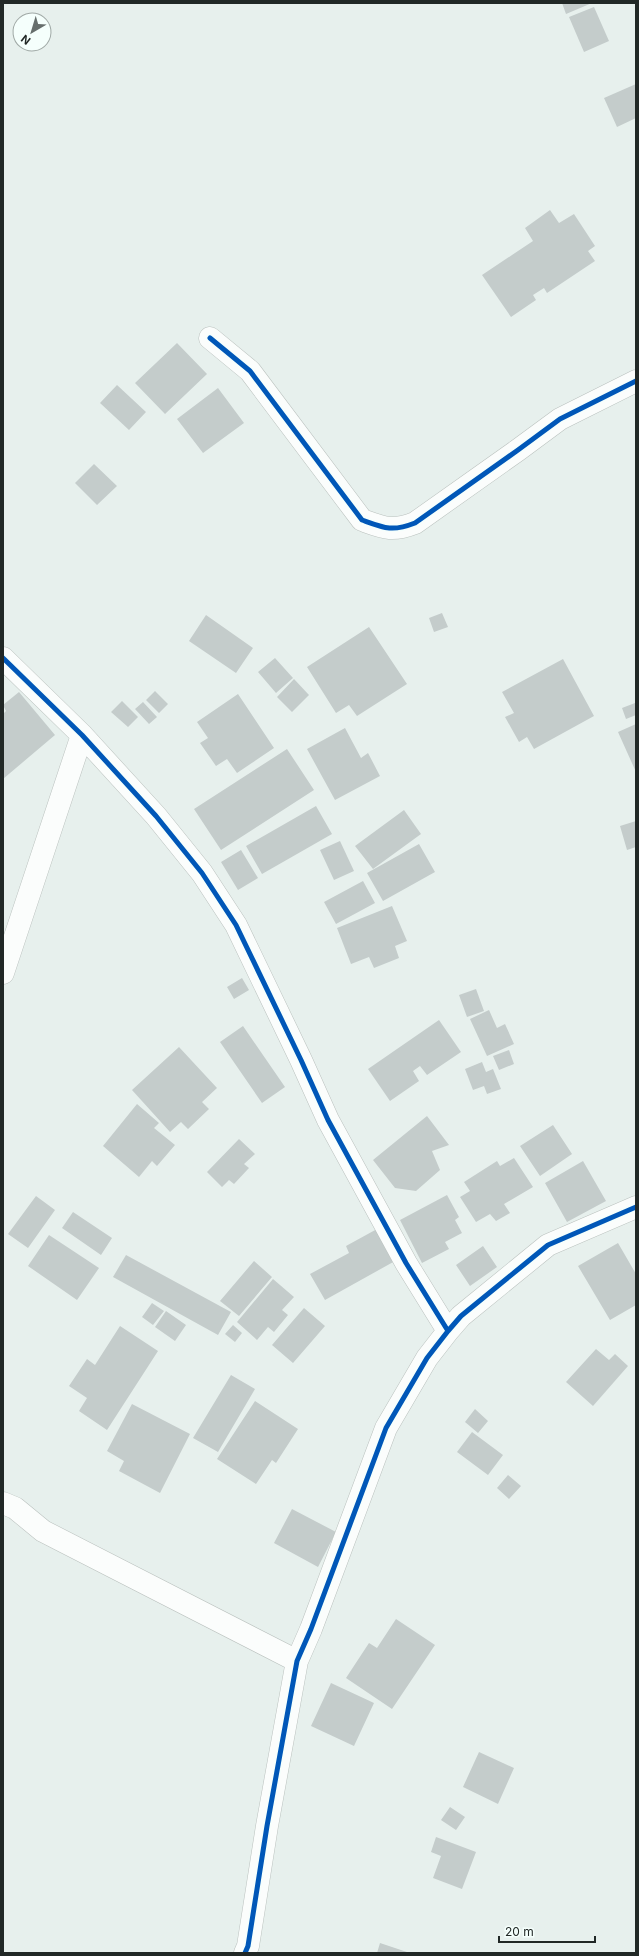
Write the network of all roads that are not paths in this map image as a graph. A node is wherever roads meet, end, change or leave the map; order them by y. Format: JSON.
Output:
{"nodes":[{"id":1,"x":210,"y":338,"type":"dead end"},
{"id":2,"x":636,"y":381,"type":"edge"},
{"id":3,"x":3,"y":658,"type":"edge"},
{"id":4,"x":82,"y":735,"type":"junction"},
{"id":5,"x":3,"y":973,"type":"edge"},
{"id":6,"x":636,"y":1207,"type":"edge"},
{"id":7,"x":448,"y":1331,"type":"junction"},
{"id":8,"x":3,"y":1502,"type":"edge"},
{"id":9,"x":297,"y":1661,"type":"junction"},
{"id":10,"x":245,"y":1953,"type":"edge"}],
"edges":[{"from":1,"to":2,"type":"street"},
{"from":3,"to":4,"type":"street"},
{"from":4,"to":5,"type":"street"},
{"from":4,"to":7,"type":"street"},
{"from":6,"to":7,"type":"street"},
{"from":7,"to":9,"type":"street"},
{"from":8,"to":9,"type":"street"},
{"from":9,"to":10,"type":"street"}]}
